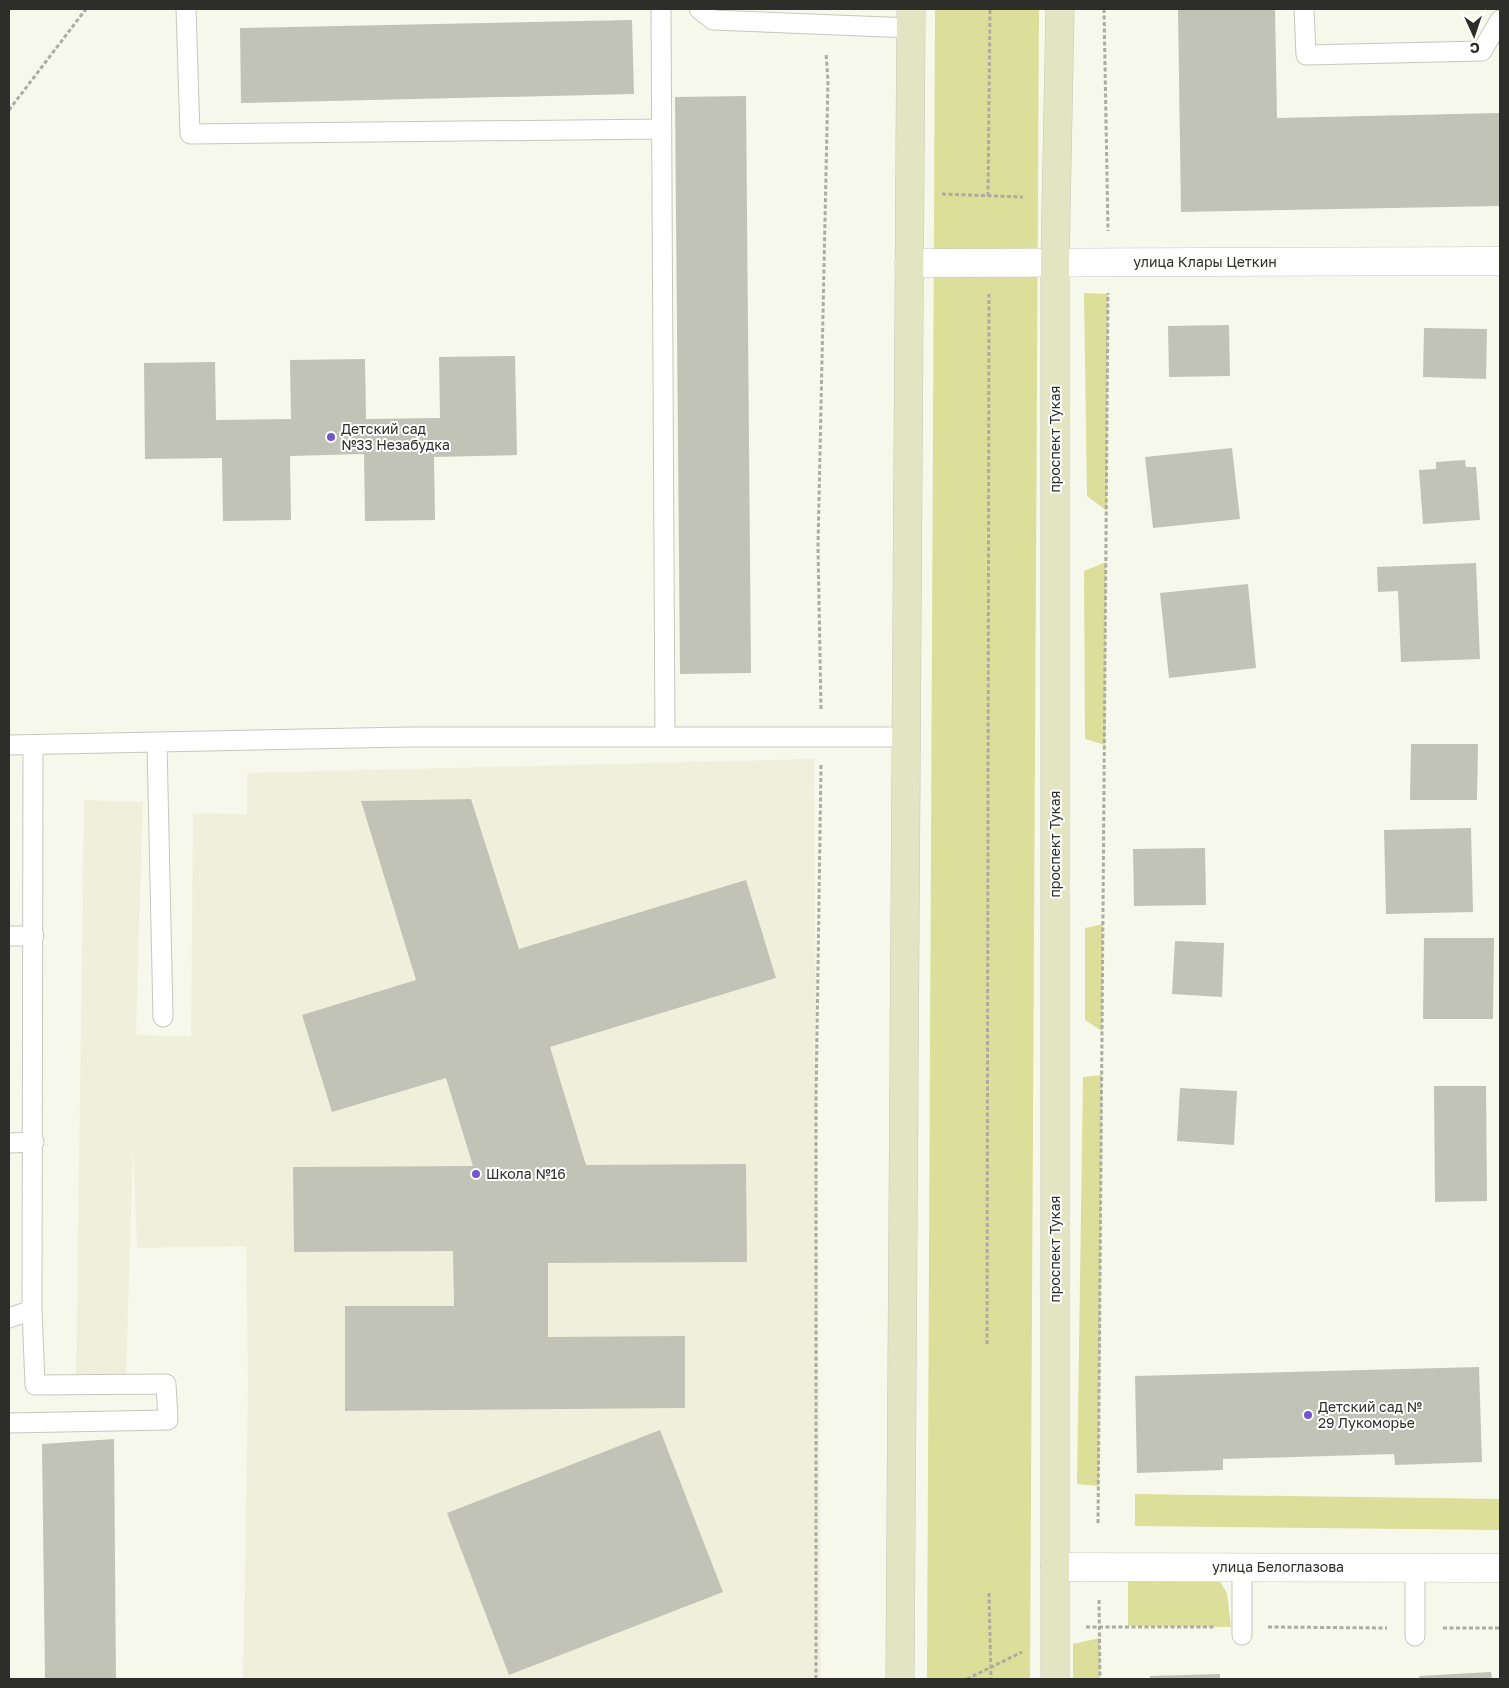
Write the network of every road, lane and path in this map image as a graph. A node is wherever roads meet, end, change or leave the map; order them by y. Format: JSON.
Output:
{"nodes":[{"id":1,"x":86,"y":9,"type":"edge"},
{"id":2,"x":186,"y":9,"type":"edge"},
{"id":3,"x":661,"y":9,"type":"edge"},
{"id":4,"x":699,"y":9,"type":"edge"},
{"id":5,"x":990,"y":9,"type":"edge"},
{"id":6,"x":1060,"y":9,"type":"edge"},
{"id":7,"x":1104,"y":9,"type":"edge"},
{"id":8,"x":1304,"y":9,"type":"edge"},
{"id":9,"x":910,"y":18,"type":"edge"},
{"id":10,"x":1500,"y":20,"type":"edge"},
{"id":11,"x":824,"y":24,"type":"junction"},
{"id":12,"x":9,"y":110,"type":"edge"},
{"id":13,"x":662,"y":130,"type":"junction"},
{"id":14,"x":934,"y":193,"type":"dead end"},
{"id":15,"x":988,"y":196,"type":"junction"},
{"id":16,"x":1027,"y":197,"type":"dead end"},
{"id":17,"x":1108,"y":233,"type":"dead end"},
{"id":18,"x":1500,"y":261,"type":"edge"},
{"id":19,"x":1055,"y":262,"type":"junction"},
{"id":20,"x":909,"y":263,"type":"junction"},
{"id":21,"x":1108,"y":286,"type":"dead end"},
{"id":22,"x":989,"y":290,"type":"dead end"},
{"id":23,"x":821,"y":736,"type":"junction"},
{"id":24,"x":664,"y":737,"type":"junction"},
{"id":25,"x":906,"y":737,"type":"junction"},
{"id":26,"x":157,"y":743,"type":"junction"},
{"id":27,"x":9,"y":745,"type":"edge"},
{"id":28,"x":34,"y":746,"type":"junction"},
{"id":29,"x":9,"y":936,"type":"edge"},
{"id":30,"x":34,"y":936,"type":"junction"},
{"id":31,"x":163,"y":1017,"type":"dead end"},
{"id":32,"x":34,"y":1142,"type":"junction"},
{"id":33,"x":9,"y":1143,"type":"edge"},
{"id":34,"x":32,"y":1310,"type":"junction"},
{"id":35,"x":9,"y":1318,"type":"edge"},
{"id":36,"x":987,"y":1344,"type":"dead end"},
{"id":37,"x":9,"y":1423,"type":"edge"},
{"id":38,"x":1098,"y":1522,"type":"dead end"},
{"id":39,"x":1055,"y":1567,"type":"junction"},
{"id":40,"x":1242,"y":1567,"type":"junction"},
{"id":41,"x":1415,"y":1568,"type":"junction"},
{"id":42,"x":1500,"y":1568,"type":"edge"},
{"id":43,"x":989,"y":1593,"type":"dead end"},
{"id":44,"x":1099,"y":1597,"type":"dead end"},
{"id":45,"x":1081,"y":1627,"type":"dead end"},
{"id":46,"x":1099,"y":1627,"type":"junction"},
{"id":47,"x":1500,"y":1628,"type":"edge"},
{"id":48,"x":1242,"y":1631,"type":"junction"},
{"id":49,"x":1415,"y":1632,"type":"junction"},
{"id":50,"x":1030,"y":1649,"type":"dead end"},
{"id":51,"x":991,"y":1668,"type":"junction"},
{"id":52,"x":816,"y":1679,"type":"edge"},
{"id":53,"x":900,"y":1679,"type":"edge"},
{"id":54,"x":967,"y":1679,"type":"edge"},
{"id":55,"x":991,"y":1679,"type":"edge"},
{"id":56,"x":1055,"y":1679,"type":"edge"},
{"id":57,"x":1100,"y":1679,"type":"edge"}],
"edges":[{"from":1,"to":12,"type":"path"},
{"from":2,"to":13,"type":"lane"},
{"from":3,"to":13,"type":"lane"},
{"from":4,"to":11,"type":"lane"},
{"from":5,"to":15,"type":"path"},
{"from":6,"to":19,"type":"main road","name":"проспект Тукая"},
{"from":7,"to":17,"type":"path"},
{"from":8,"to":10,"type":"lane"},
{"from":9,"to":11,"type":"lane"},
{"from":9,"to":20,"type":"main road"},
{"from":11,"to":23,"type":"path"},
{"from":13,"to":24,"type":"lane"},
{"from":14,"to":15,"type":"path"},
{"from":15,"to":16,"type":"path"},
{"from":18,"to":19,"type":"street","name":"улица Клары Цеткин"},
{"from":19,"to":20,"type":"street","name":"улица Клары Цеткин"},
{"from":19,"to":39,"type":"main road","name":"проспект Тукая"},
{"from":20,"to":25,"type":"main road"},
{"from":21,"to":38,"type":"path"},
{"from":22,"to":36,"type":"path"},
{"from":23,"to":24,"type":"lane"},
{"from":23,"to":25,"type":"lane"},
{"from":23,"to":52,"type":"path"},
{"from":24,"to":26,"type":"lane"},
{"from":25,"to":53,"type":"main road"},
{"from":26,"to":28,"type":"lane"},
{"from":26,"to":31,"type":"lane"},
{"from":27,"to":28,"type":"lane"},
{"from":28,"to":30,"type":"lane"},
{"from":29,"to":30,"type":"lane"},
{"from":30,"to":32,"type":"lane"},
{"from":32,"to":33,"type":"lane"},
{"from":32,"to":34,"type":"lane"},
{"from":34,"to":35,"type":"lane"},
{"from":34,"to":37,"type":"lane"},
{"from":39,"to":40,"type":"street","name":"улица Белоглазова"},
{"from":39,"to":56,"type":"main road","name":"проспект Тукая"},
{"from":40,"to":41,"type":"street","name":"улица Белоглазова"},
{"from":40,"to":48,"type":"lane"},
{"from":41,"to":42,"type":"street","name":"улица Белоглазова"},
{"from":41,"to":49,"type":"lane"},
{"from":43,"to":51,"type":"path"},
{"from":44,"to":46,"type":"path"},
{"from":45,"to":46,"type":"path"},
{"from":46,"to":48,"type":"path"},
{"from":46,"to":57,"type":"path"},
{"from":47,"to":49,"type":"path"},
{"from":48,"to":49,"type":"path"},
{"from":50,"to":51,"type":"path"},
{"from":51,"to":54,"type":"path"},
{"from":51,"to":55,"type":"path"}]}
